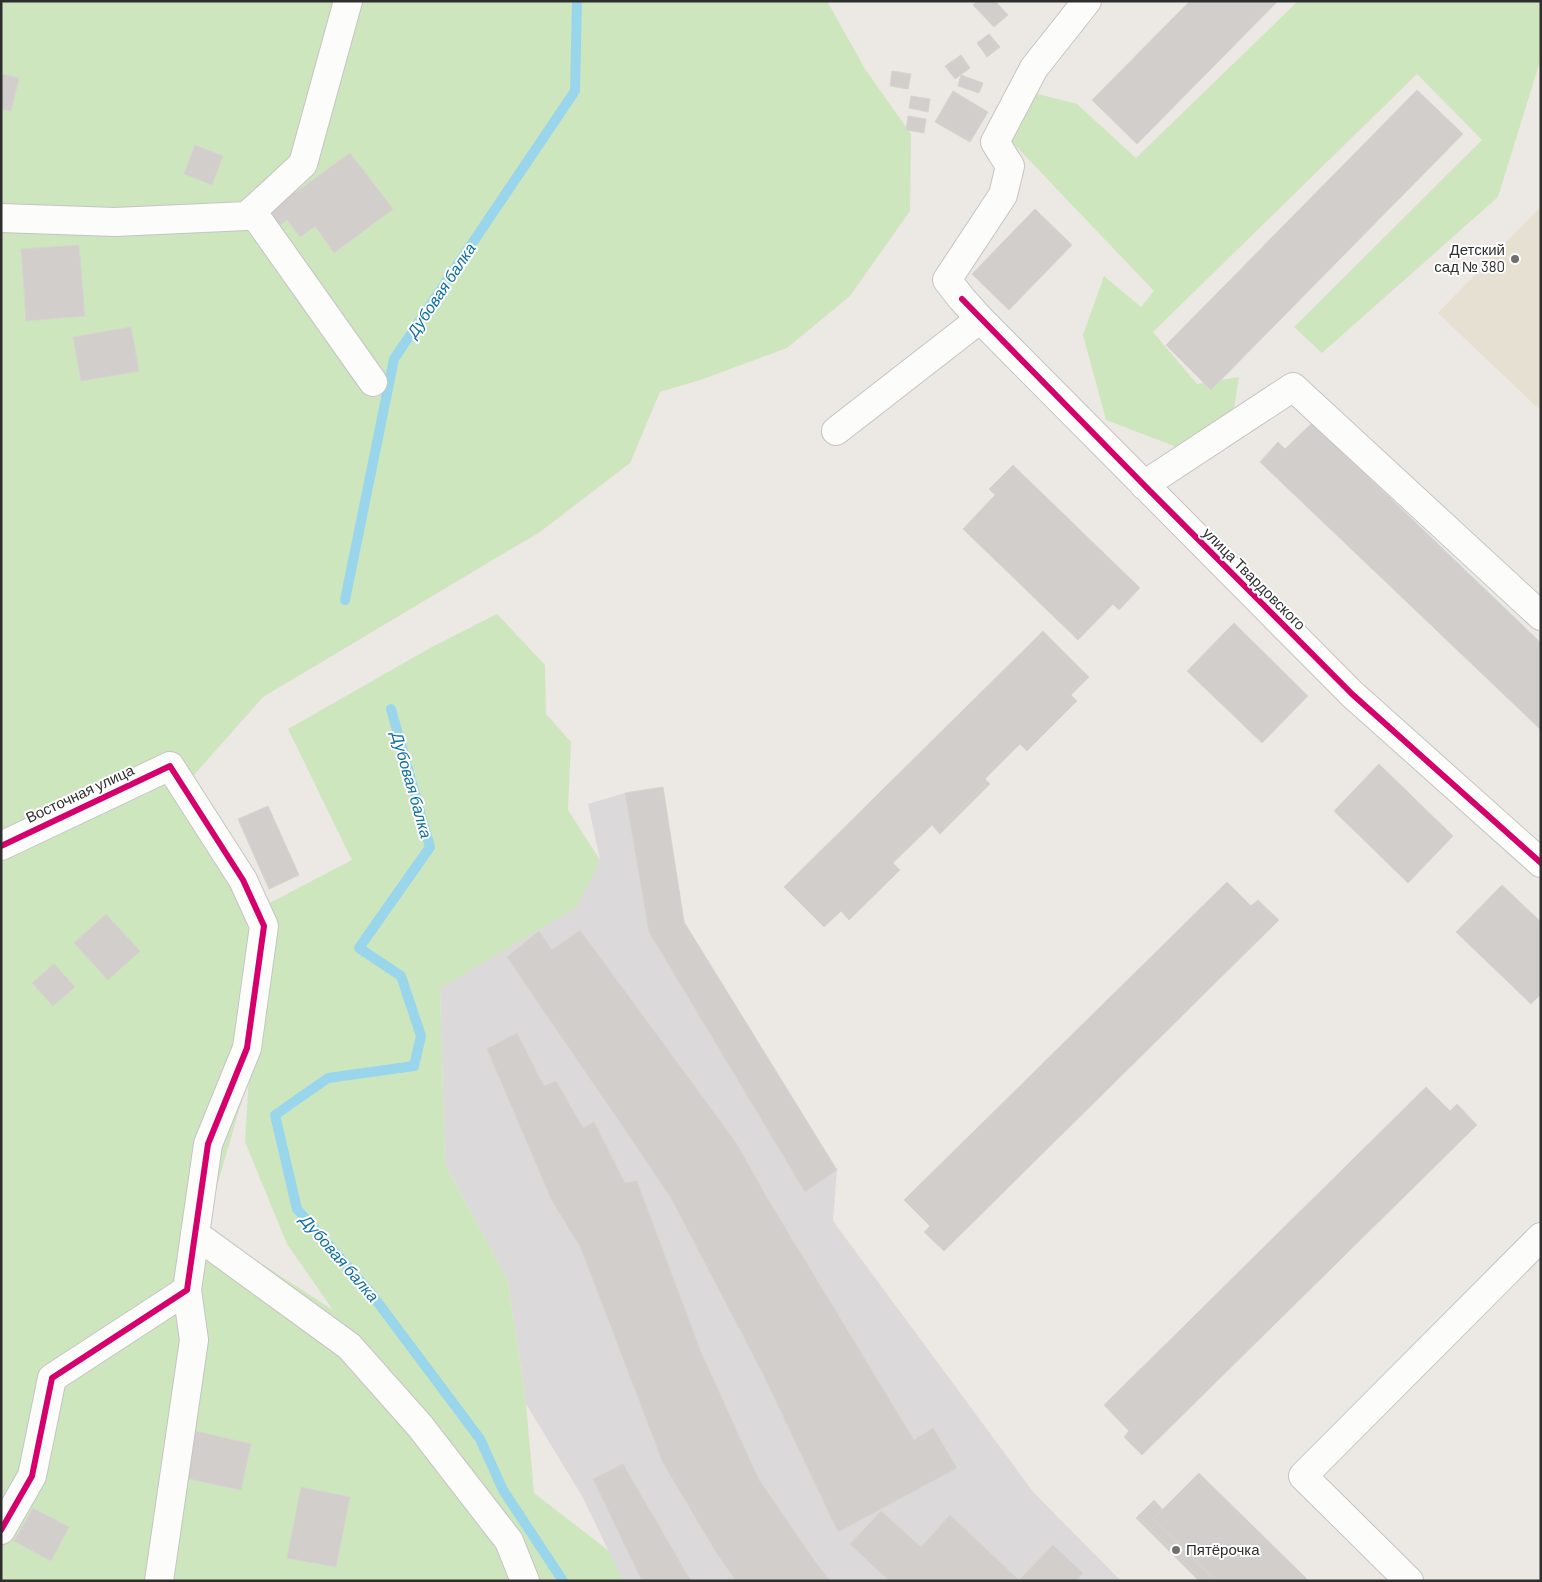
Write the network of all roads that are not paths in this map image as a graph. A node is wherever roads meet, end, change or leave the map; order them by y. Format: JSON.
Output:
{"nodes":[{"id":1,"x":348,"y":1,"type":"edge"},
{"id":2,"x":1088,"y":1,"type":"edge"},
{"id":3,"x":252,"y":211,"type":"junction"},
{"id":4,"x":1,"y":218,"type":"edge"},
{"id":5,"x":971,"y":309,"type":"junction"},
{"id":6,"x":373,"y":382,"type":"dead end"},
{"id":7,"x":836,"y":431,"type":"dead end"},
{"id":8,"x":1144,"y":485,"type":"junction"},
{"id":9,"x":1541,"y":616,"type":"edge"},
{"id":10,"x":1,"y":846,"type":"edge"},
{"id":11,"x":1541,"y":863,"type":"edge"},
{"id":12,"x":196,"y":1234,"type":"junction"},
{"id":13,"x":1541,"y":1238,"type":"edge"},
{"id":14,"x":187,"y":1290,"type":"junction"},
{"id":15,"x":1,"y":1530,"type":"edge"},
{"id":16,"x":159,"y":1581,"type":"edge"},
{"id":17,"x":525,"y":1581,"type":"edge"},
{"id":18,"x":1410,"y":1581,"type":"edge"}],
"edges":[{"from":1,"to":3,"type":"street"},
{"from":2,"to":5,"type":"street","name":"улица Твардовского"},
{"from":3,"to":4,"type":"street"},
{"from":3,"to":6,"type":"street"},
{"from":5,"to":7,"type":"street"},
{"from":5,"to":8,"type":"street","name":"улица Твардовского"},
{"from":8,"to":9,"type":"street"},
{"from":8,"to":11,"type":"street","name":"улица Твардовского"},
{"from":10,"to":12,"type":"street","name":"Восточная улица"},
{"from":12,"to":14,"type":"street"},
{"from":12,"to":17,"type":"street"},
{"from":13,"to":18,"type":"street"},
{"from":14,"to":15,"type":"street"},
{"from":14,"to":16,"type":"street"}]}
